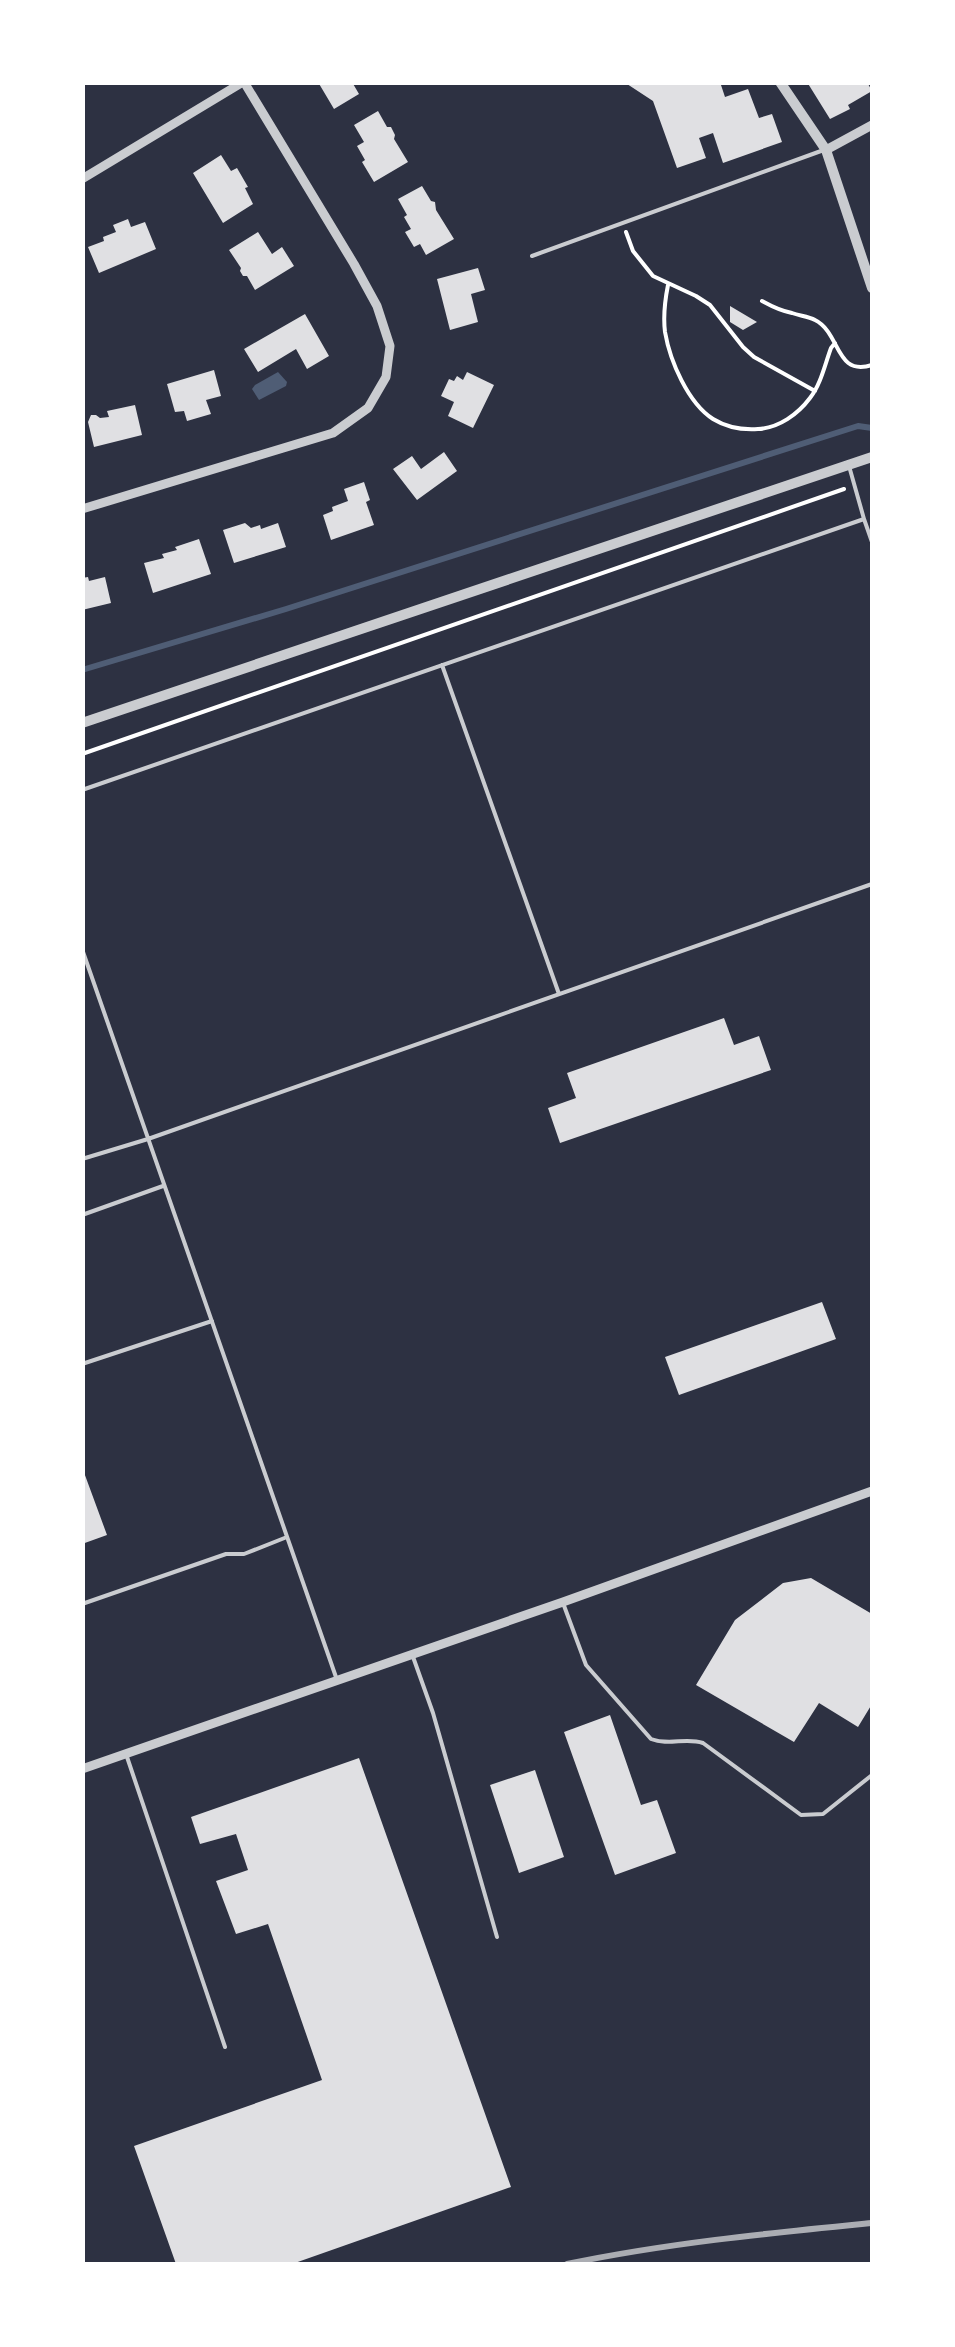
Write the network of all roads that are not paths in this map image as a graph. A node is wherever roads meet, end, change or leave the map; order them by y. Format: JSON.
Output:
{"nodes":[{"id":1,"x":244,"y":82,"type":"edge"},
{"id":2,"x":780,"y":82,"type":"edge"},
{"id":3,"x":872,"y":126,"type":"edge"},
{"id":4,"x":826,"y":150,"type":"junction"},
{"id":5,"x":82,"y":179,"type":"edge"},
{"id":6,"x":532,"y":256,"type":"dead end"},
{"id":7,"x":872,"y":288,"type":"edge"},
{"id":8,"x":872,"y":457,"type":"edge"},
{"id":9,"x":848,"y":466,"type":"junction"},
{"id":10,"x":82,"y":510,"type":"edge"},
{"id":11,"x":864,"y":519,"type":"junction"},
{"id":12,"x":872,"y":542,"type":"edge"},
{"id":13,"x":442,"y":665,"type":"junction"},
{"id":14,"x":82,"y":724,"type":"edge"},
{"id":15,"x":82,"y":790,"type":"edge"},
{"id":16,"x":872,"y":884,"type":"edge"},
{"id":17,"x":82,"y":948,"type":"edge"},
{"id":18,"x":92,"y":975,"type":"junction"},
{"id":19,"x":82,"y":978,"type":"edge"},
{"id":20,"x":559,"y":994,"type":"junction"},
{"id":21,"x":148,"y":1139,"type":"junction"},
{"id":22,"x":82,"y":1159,"type":"edge"},
{"id":23,"x":165,"y":1186,"type":"junction"},
{"id":24,"x":82,"y":1215,"type":"edge"},
{"id":25,"x":212,"y":1321,"type":"junction"},
{"id":26,"x":82,"y":1364,"type":"edge"},
{"id":27,"x":872,"y":1491,"type":"edge"},
{"id":28,"x":287,"y":1537,"type":"junction"},
{"id":29,"x":562,"y":1602,"type":"junction"},
{"id":30,"x":82,"y":1604,"type":"edge"},
{"id":31,"x":412,"y":1654,"type":"junction"},
{"id":32,"x":337,"y":1680,"type":"junction"},
{"id":33,"x":126,"y":1754,"type":"junction"},
{"id":34,"x":82,"y":1769,"type":"edge"},
{"id":35,"x":872,"y":1775,"type":"edge"},
{"id":36,"x":497,"y":1937,"type":"dead end"},
{"id":37,"x":225,"y":2047,"type":"dead end"}],
"edges":[{"from":1,"to":5,"type":"street"},
{"from":1,"to":10,"type":"street"},
{"from":2,"to":4,"type":"street"},
{"from":3,"to":4,"type":"street"},
{"from":4,"to":6,"type":"lane"},
{"from":4,"to":7,"type":"street"},
{"from":8,"to":9,"type":"street"},
{"from":9,"to":11,"type":"lane"},
{"from":9,"to":14,"type":"street"},
{"from":11,"to":12,"type":"lane"},
{"from":11,"to":13,"type":"lane"},
{"from":13,"to":15,"type":"lane"},
{"from":13,"to":20,"type":"lane"},
{"from":16,"to":20,"type":"lane"},
{"from":17,"to":18,"type":"lane"},
{"from":18,"to":19,"type":"lane"},
{"from":18,"to":21,"type":"lane"},
{"from":20,"to":21,"type":"lane"},
{"from":21,"to":22,"type":"lane"},
{"from":21,"to":23,"type":"lane"},
{"from":23,"to":24,"type":"lane"},
{"from":23,"to":25,"type":"lane"},
{"from":25,"to":26,"type":"lane"},
{"from":25,"to":28,"type":"lane"},
{"from":27,"to":29,"type":"street"},
{"from":28,"to":30,"type":"lane"},
{"from":28,"to":32,"type":"lane"},
{"from":29,"to":31,"type":"street"},
{"from":29,"to":35,"type":"lane"},
{"from":31,"to":32,"type":"street"},
{"from":31,"to":36,"type":"lane"},
{"from":32,"to":33,"type":"street"},
{"from":33,"to":34,"type":"street"},
{"from":33,"to":37,"type":"lane"}]}
